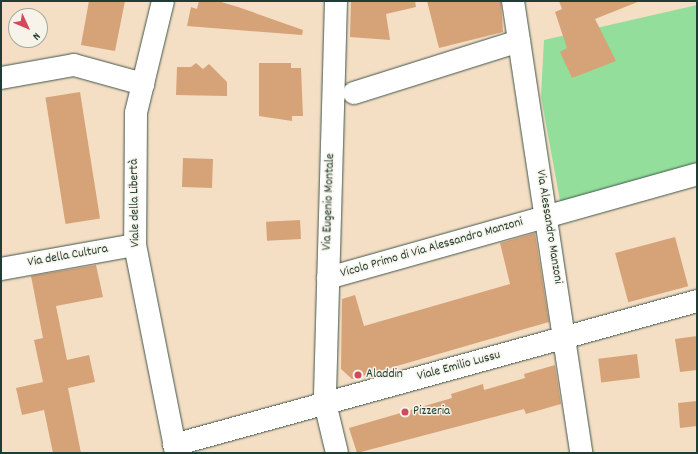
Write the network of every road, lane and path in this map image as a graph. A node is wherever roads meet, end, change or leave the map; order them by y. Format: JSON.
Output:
{"nodes":[{"id":1,"x":164,"y":1,"type":"edge"},
{"id":2,"x":336,"y":1,"type":"edge"},
{"id":3,"x":513,"y":1,"type":"edge"},
{"id":4,"x":519,"y":41,"type":"junction"},
{"id":5,"x":1,"y":78,"type":"edge"},
{"id":6,"x":143,"y":84,"type":"junction"},
{"id":7,"x":354,"y":93,"type":"dead end"},
{"id":8,"x":697,"y":174,"type":"edge"},
{"id":9,"x":546,"y":216,"type":"junction"},
{"id":10,"x":135,"y":245,"type":"junction"},
{"id":11,"x":1,"y":269,"type":"edge"},
{"id":12,"x":328,"y":278,"type":"junction"},
{"id":13,"x":697,"y":301,"type":"edge"},
{"id":14,"x":566,"y":338,"type":"junction"},
{"id":15,"x":325,"y":403,"type":"junction"},
{"id":16,"x":175,"y":449,"type":"edge"},
{"id":17,"x":337,"y":453,"type":"edge"},
{"id":18,"x":581,"y":453,"type":"edge"}],
"edges":[{"from":1,"to":6,"type":"street","name":"Viale della Libertà"},
{"from":2,"to":12,"type":"street","name":"Via Eugenio Montale"},
{"from":3,"to":4,"type":"street","name":"Via Alessandro Manzoni"},
{"from":4,"to":7,"type":"street"},
{"from":4,"to":9,"type":"street","name":"Via Alessandro Manzoni"},
{"from":5,"to":6,"type":"street"},
{"from":6,"to":10,"type":"street","name":"Viale della Libertà"},
{"from":8,"to":9,"type":"street","name":"Vicolo Primo di Via Alessandro Manzoni"},
{"from":9,"to":12,"type":"street","name":"Vicolo Primo di Via Alessandro Manzoni"},
{"from":9,"to":14,"type":"street","name":"Via Alessandro Manzoni"},
{"from":10,"to":11,"type":"street","name":"Via della Cultura"},
{"from":10,"to":16,"type":"street","name":"Viale della Libertà"},
{"from":12,"to":15,"type":"street","name":"Via Eugenio Montale"},
{"from":13,"to":14,"type":"street","name":"Viale Emilio Lussu"},
{"from":14,"to":15,"type":"street","name":"Viale Emilio Lussu"},
{"from":14,"to":18,"type":"street","name":"Via Alessandro Manzoni"},
{"from":15,"to":16,"type":"street","name":"Viale Emilio Lussu"},
{"from":15,"to":17,"type":"street","name":"Via Eugenio Montale"}]}
